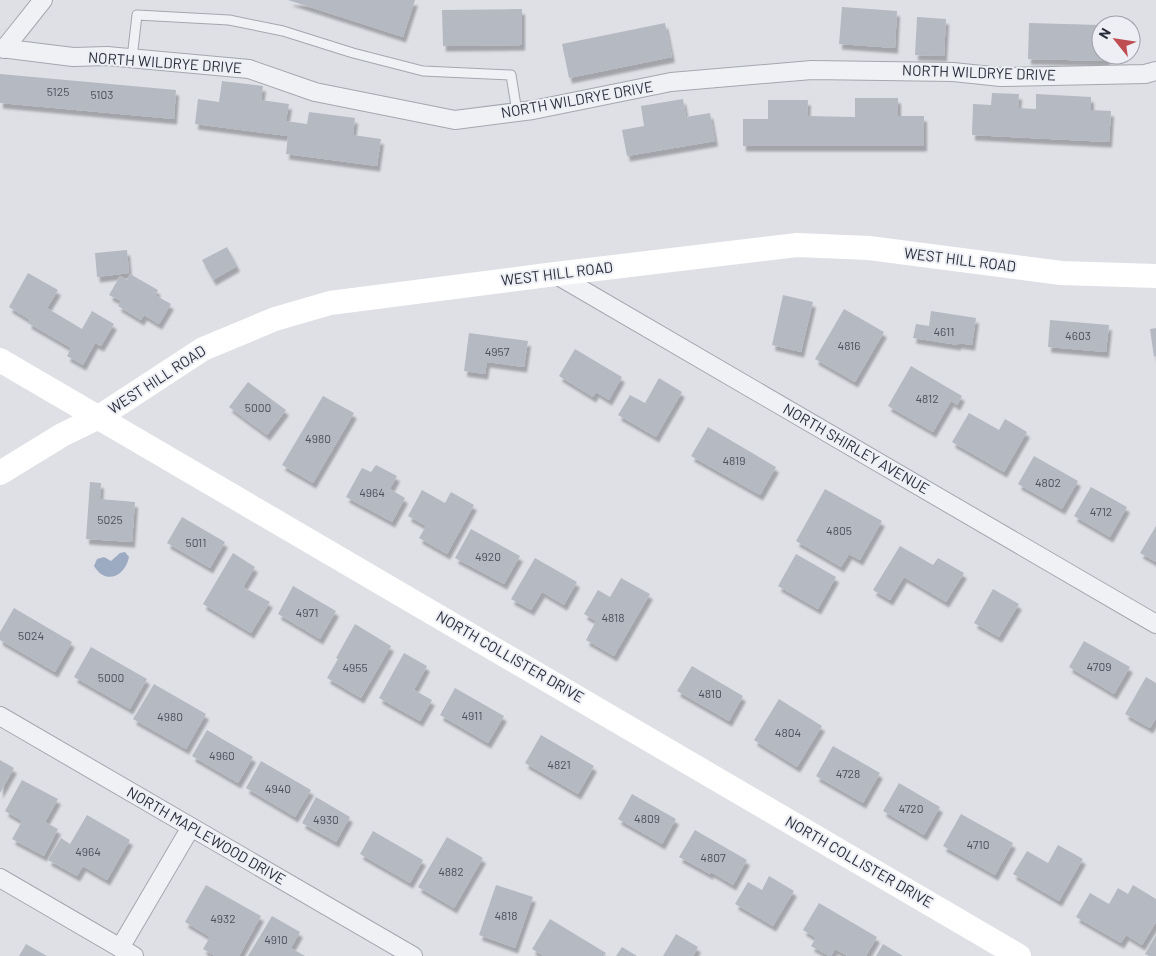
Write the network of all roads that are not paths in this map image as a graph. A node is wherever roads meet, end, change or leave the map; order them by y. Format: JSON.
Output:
{"nodes":[{"id":1,"x":44,"y":0,"type":"edge"},
{"id":2,"x":2,"y":48,"type":"edge"},
{"id":3,"x":132,"y":58,"type":"junction"},
{"id":4,"x":1156,"y":72,"type":"edge"},
{"id":5,"x":517,"y":112,"type":"junction"},
{"id":6,"x":555,"y":274,"type":"junction"},
{"id":7,"x":1156,"y":276,"type":"edge"},
{"id":8,"x":0,"y":360,"type":"edge"},
{"id":9,"x":99,"y":417,"type":"junction"},
{"id":10,"x":0,"y":473,"type":"edge"},
{"id":11,"x":1156,"y":624,"type":"edge"},
{"id":12,"x":0,"y":716,"type":"edge"},
{"id":13,"x":191,"y":827,"type":"junction"},
{"id":14,"x":0,"y":878,"type":"edge"},
{"id":15,"x":127,"y":952,"type":"edge"},
{"id":16,"x":412,"y":956,"type":"edge"},
{"id":17,"x":1019,"y":956,"type":"edge"}],
"edges":[{"from":1,"to":2,"type":"street"},
{"from":2,"to":3,"type":"street","name":"NORTH WILDRYE DRIVE"},
{"from":3,"to":5,"type":"street","name":"NORTH WILDRYE DRIVE"},
{"from":3,"to":5,"type":"lane"},
{"from":4,"to":5,"type":"street","name":"NORTH WILDRYE DRIVE"},
{"from":6,"to":7,"type":"street","name":"WEST HILL ROAD"},
{"from":6,"to":9,"type":"street","name":"WEST HILL ROAD"},
{"from":6,"to":11,"type":"street","name":"NORTH SHIRLEY AVENUE"},
{"from":8,"to":9,"type":"street","name":"NORTH COLLISTER DRIVE"},
{"from":9,"to":10,"type":"street","name":"WEST HILL ROAD"},
{"from":9,"to":17,"type":"street","name":"NORTH COLLISTER DRIVE"},
{"from":12,"to":13,"type":"street","name":"NORTH MAPLEWOOD DRIVE"},
{"from":13,"to":15,"type":"street"},
{"from":13,"to":16,"type":"street","name":"NORTH MAPLEWOOD DRIVE"},
{"from":14,"to":15,"type":"street"}]}
